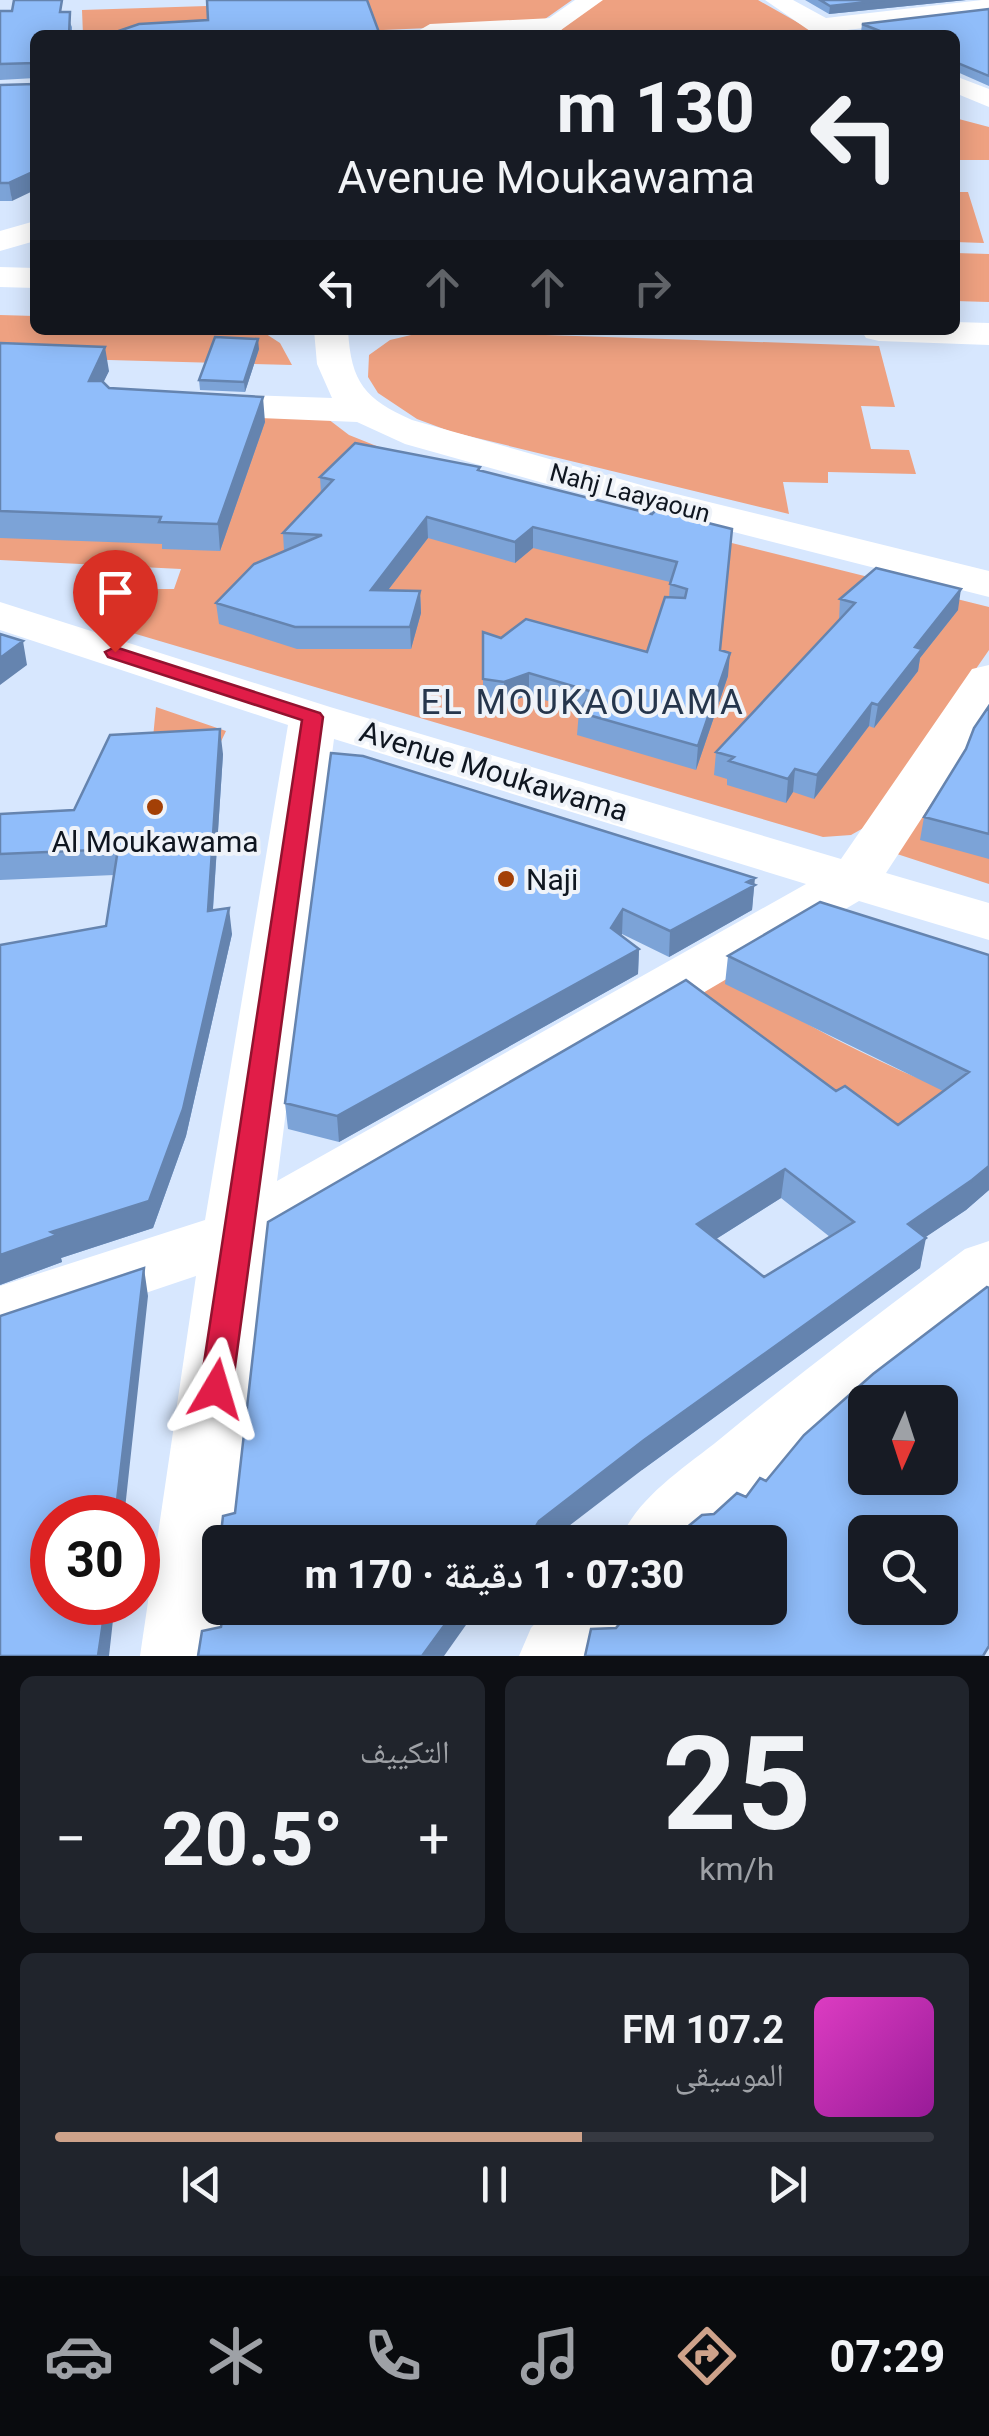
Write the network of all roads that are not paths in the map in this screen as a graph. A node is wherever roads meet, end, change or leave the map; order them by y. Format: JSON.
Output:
{"nodes":[{"id":1,"x":591,"y":0,"type":"edge"},
{"id":2,"x":776,"y":0,"type":"edge"},
{"id":3,"x":954,"y":5,"type":"edge"},
{"id":4,"x":989,"y":6,"type":"edge"},
{"id":5,"x":989,"y":21,"type":"edge"},
{"id":6,"x":545,"y":30,"type":"edge"},
{"id":7,"x":829,"y":30,"type":"edge"},
{"id":8,"x":960,"y":87,"type":"edge"},
{"id":9,"x":989,"y":102,"type":"edge"},
{"id":10,"x":960,"y":104,"type":"edge"},
{"id":11,"x":30,"y":232,"type":"edge"},
{"id":12,"x":0,"y":241,"type":"edge"},
{"id":13,"x":0,"y":277,"type":"edge"},
{"id":14,"x":30,"y":278,"type":"edge"},
{"id":15,"x":0,"y":294,"type":"edge"},
{"id":16,"x":30,"y":295,"type":"edge"},
{"id":17,"x":960,"y":316,"type":"edge"},
{"id":18,"x":989,"y":317,"type":"edge"},
{"id":19,"x":960,"y":333,"type":"edge"},
{"id":20,"x":989,"y":334,"type":"edge"},
{"id":21,"x":330,"y":335,"type":"edge"},
{"id":22,"x":146,"y":402,"type":"edge"},
{"id":23,"x":365,"y":410,"type":"junction"},
{"id":24,"x":989,"y":584,"type":"edge"},
{"id":25,"x":0,"y":615,"type":"edge"},
{"id":26,"x":989,"y":679,"type":"edge"},
{"id":27,"x":313,"y":717,"type":"junction"},
{"id":28,"x":854,"y":880,"type":"junction"},
{"id":29,"x":989,"y":922,"type":"edge"},
{"id":30,"x":236,"y":1236,"type":"junction"},
{"id":31,"x":983,"y":1279,"type":"edge"},
{"id":32,"x":0,"y":1314,"type":"edge"},
{"id":33,"x":674,"y":1525,"type":"edge"},
{"id":34,"x":585,"y":1625,"type":"edge"},
{"id":35,"x":181,"y":1656,"type":"edge"},
{"id":36,"x":560,"y":1656,"type":"edge"}],
"edges":[{"from":1,"to":6,"type":"main road"},
{"from":2,"to":7,"type":"street"},
{"from":3,"to":4,"type":"street"},
{"from":3,"to":5,"type":"street"},
{"from":3,"to":7,"type":"street"},
{"from":8,"to":9,"type":"street"},
{"from":9,"to":10,"type":"street"},
{"from":11,"to":12,"type":"main road"},
{"from":13,"to":14,"type":"main road"},
{"from":15,"to":16,"type":"main road"},
{"from":17,"to":18,"type":"main road"},
{"from":19,"to":20,"type":"main road"},
{"from":21,"to":23,"type":"street"},
{"from":22,"to":23,"type":"street"},
{"from":23,"to":24,"type":"street","name":"Nahj Laayaoun"},
{"from":25,"to":27,"type":"street","name":"Avenue Moukawama"},
{"from":26,"to":28,"type":"street"},
{"from":27,"to":28,"type":"street","name":"Avenue Moukawama"},
{"from":27,"to":30,"type":"street"},
{"from":28,"to":29,"type":"street","name":"Avenue Moukawama"},
{"from":28,"to":30,"type":"street"},
{"from":30,"to":32,"type":"street"},
{"from":30,"to":35,"type":"street"},
{"from":31,"to":33,"type":"street"},
{"from":34,"to":36,"type":"street"}]}
